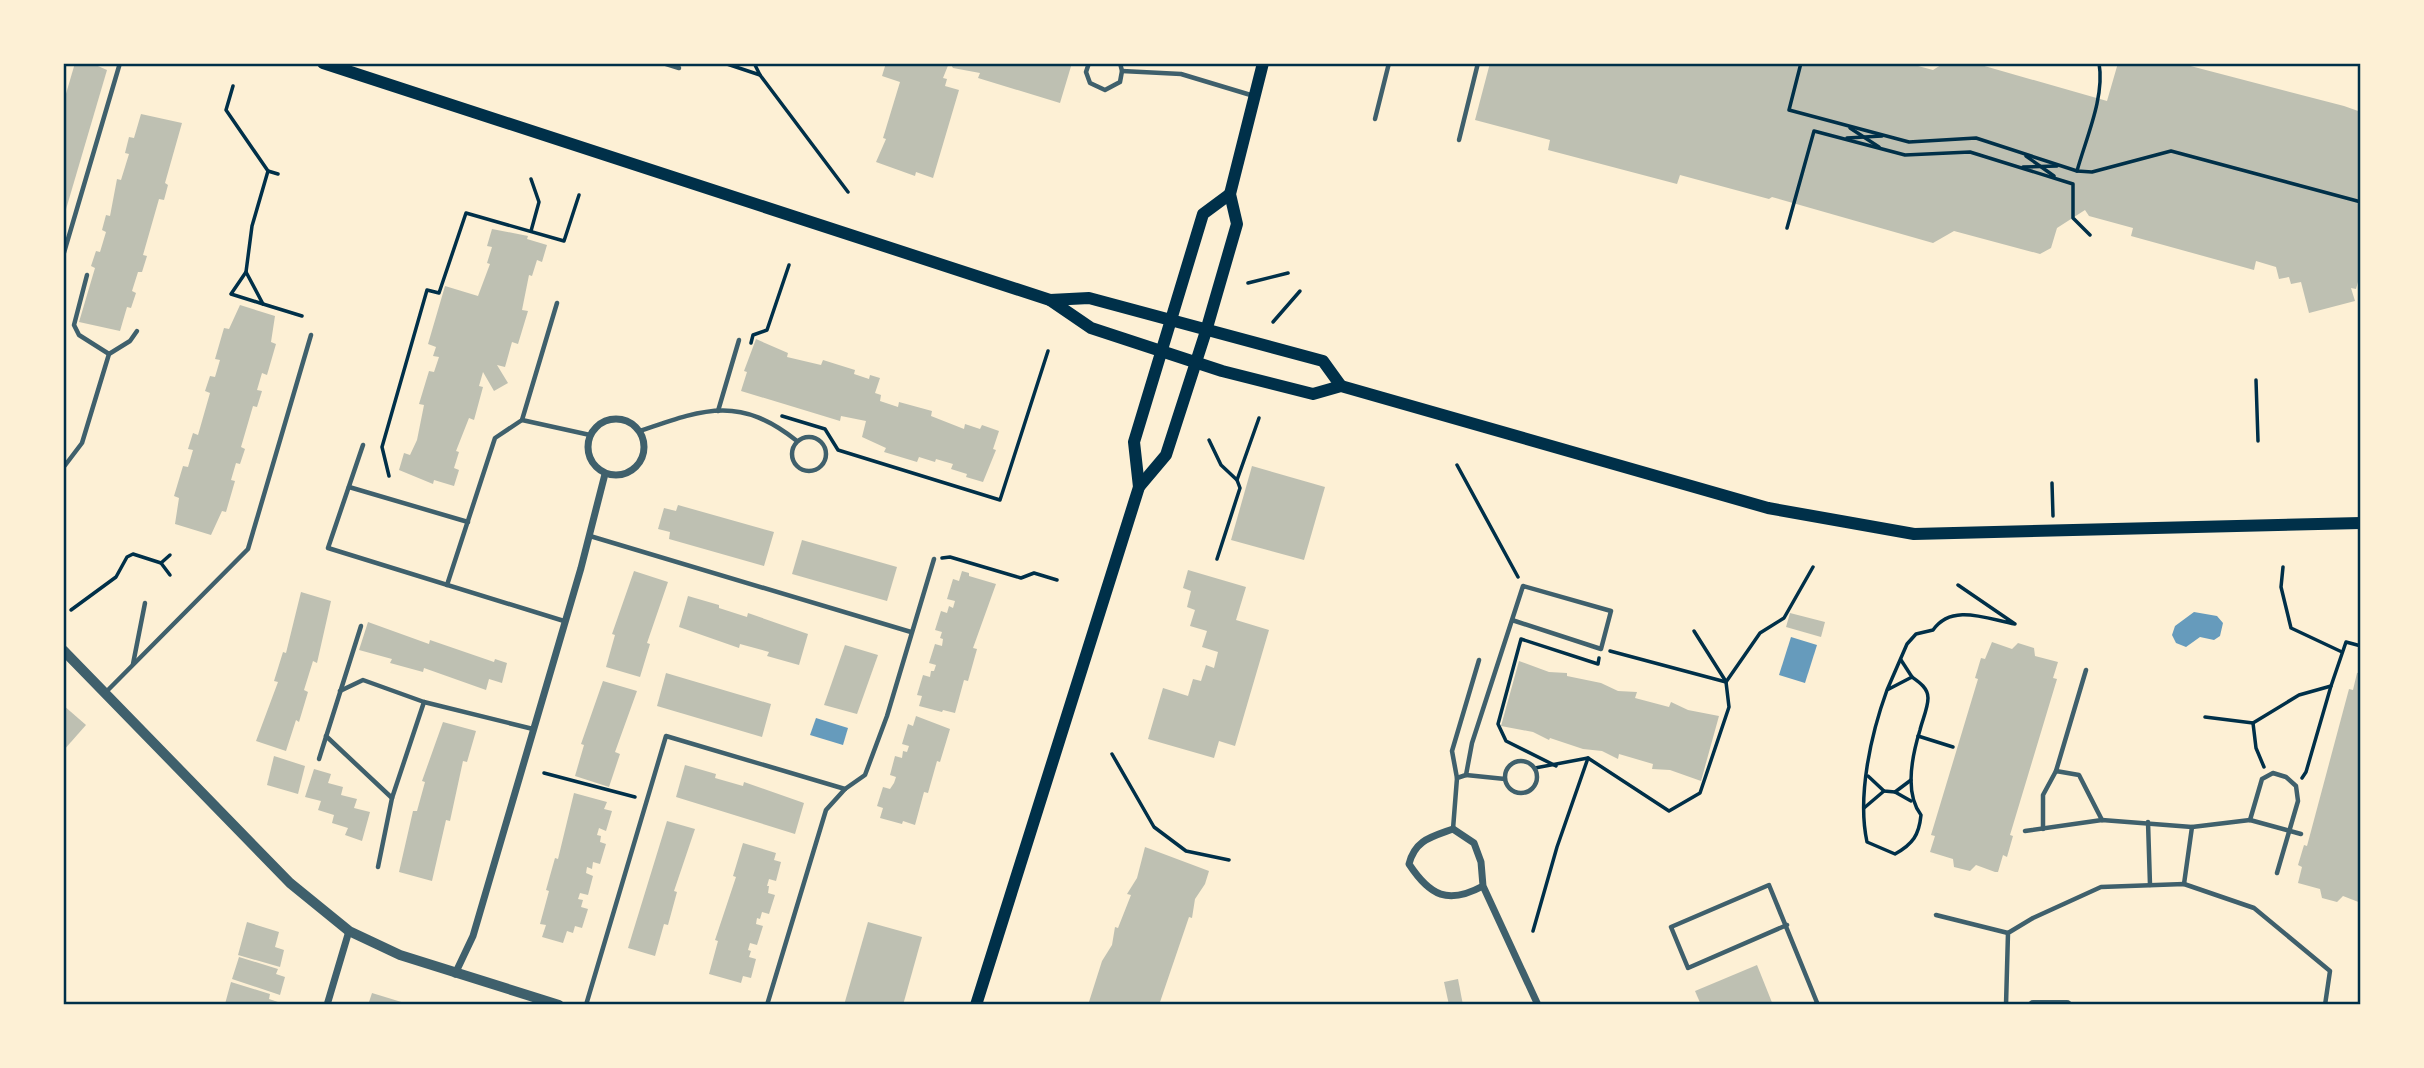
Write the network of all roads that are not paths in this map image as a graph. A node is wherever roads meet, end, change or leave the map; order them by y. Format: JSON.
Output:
{"nodes":[{"id":1,"x":120,"y":63,"type":"edge"},
{"id":2,"x":323,"y":63,"type":"edge"},
{"id":3,"x":663,"y":63,"type":"edge"},
{"id":4,"x":1089,"y":63,"type":"edge"},
{"id":5,"x":1120,"y":63,"type":"edge"},
{"id":6,"x":1263,"y":63,"type":"edge"},
{"id":7,"x":1389,"y":63,"type":"edge"},
{"id":8,"x":1478,"y":63,"type":"edge"},
{"id":9,"x":680,"y":68,"type":"dead end"},
{"id":10,"x":1122,"y":71,"type":"junction"},
{"id":11,"x":1255,"y":96,"type":"junction"},
{"id":12,"x":1375,"y":119,"type":"dead end"},
{"id":13,"x":1459,"y":140,"type":"dead end"},
{"id":14,"x":1230,"y":194,"type":"junction"},
{"id":15,"x":63,"y":256,"type":"edge"},
{"id":16,"x":87,"y":275,"type":"dead end"},
{"id":17,"x":1050,"y":300,"type":"junction"},
{"id":18,"x":558,"y":303,"type":"dead end"},
{"id":19,"x":1172,"y":321,"type":"junction"},
{"id":20,"x":137,"y":331,"type":"dead end"},
{"id":21,"x":1206,"y":331,"type":"junction"},
{"id":22,"x":311,"y":335,"type":"dead end"},
{"id":23,"x":739,"y":340,"type":"dead end"},
{"id":24,"x":1163,"y":350,"type":"junction"},
{"id":25,"x":109,"y":354,"type":"junction"},
{"id":26,"x":1197,"y":361,"type":"junction"},
{"id":27,"x":1341,"y":386,"type":"junction"},
{"id":28,"x":718,"y":411,"type":"junction"},
{"id":29,"x":522,"y":420,"type":"junction"},
{"id":30,"x":640,"y":431,"type":"junction"},
{"id":31,"x":590,"y":435,"type":"junction"},
{"id":32,"x":797,"y":441,"type":"junction"},
{"id":33,"x":363,"y":445,"type":"dead end"},
{"id":34,"x":63,"y":468,"type":"edge"},
{"id":35,"x":605,"y":474,"type":"junction"},
{"id":36,"x":1139,"y":486,"type":"junction"},
{"id":37,"x":349,"y":487,"type":"junction"},
{"id":38,"x":468,"y":522,"type":"junction"},
{"id":39,"x":2361,"y":523,"type":"edge"},
{"id":40,"x":587,"y":535,"type":"junction"},
{"id":41,"x":934,"y":559,"type":"road end"},
{"id":42,"x":447,"y":585,"type":"junction"},
{"id":43,"x":145,"y":603,"type":"dead end"},
{"id":44,"x":1512,"y":620,"type":"junction"},
{"id":45,"x":564,"y":621,"type":"junction"},
{"id":46,"x":361,"y":626,"type":"dead end"},
{"id":47,"x":911,"y":632,"type":"junction"},
{"id":48,"x":63,"y":650,"type":"edge"},
{"id":49,"x":1479,"y":660,"type":"dead end"},
{"id":50,"x":132,"y":664,"type":"junction"},
{"id":51,"x":2086,"y":670,"type":"dead end"},
{"id":52,"x":340,"y":691,"type":"junction"},
{"id":53,"x":106,"y":693,"type":"junction"},
{"id":54,"x":424,"y":702,"type":"junction"},
{"id":55,"x":533,"y":729,"type":"junction"},
{"id":56,"x":326,"y":736,"type":"junction"},
{"id":57,"x":319,"y":759,"type":"dead end"},
{"id":58,"x":2056,"y":771,"type":"junction"},
{"id":59,"x":1466,"y":775,"type":"junction"},
{"id":60,"x":1457,"y":778,"type":"junction"},
{"id":61,"x":1506,"y":779,"type":"junction"},
{"id":62,"x":845,"y":789,"type":"junction"},
{"id":63,"x":392,"y":798,"type":"junction"},
{"id":64,"x":2102,"y":820,"type":"junction"},
{"id":65,"x":2250,"y":820,"type":"junction"},
{"id":66,"x":2148,"y":822,"type":"junction"},
{"id":67,"x":2192,"y":827,"type":"junction"},
{"id":68,"x":1453,"y":829,"type":"junction"},
{"id":69,"x":2043,"y":829,"type":"junction"},
{"id":70,"x":2289,"y":830,"type":"junction"},
{"id":71,"x":2025,"y":831,"type":"dead end"},
{"id":72,"x":2301,"y":834,"type":"dead end"},
{"id":73,"x":378,"y":867,"type":"dead end"},
{"id":74,"x":2277,"y":873,"type":"dead end"},
{"id":75,"x":2184,"y":884,"type":"junction"},
{"id":76,"x":2150,"y":885,"type":"junction"},
{"id":77,"x":1483,"y":886,"type":"junction"},
{"id":78,"x":1936,"y":915,"type":"dead end"},
{"id":79,"x":1787,"y":925,"type":"junction"},
{"id":80,"x":349,"y":931,"type":"junction"},
{"id":81,"x":2008,"y":933,"type":"junction"},
{"id":82,"x":455,"y":974,"type":"junction"},
{"id":83,"x":974,"y":1002,"type":"edge"},
{"id":84,"x":327,"y":1005,"type":"edge"},
{"id":85,"x":559,"y":1005,"type":"edge"},
{"id":86,"x":586,"y":1005,"type":"edge"},
{"id":87,"x":767,"y":1005,"type":"edge"},
{"id":88,"x":1538,"y":1005,"type":"edge"},
{"id":89,"x":1818,"y":1005,"type":"edge"},
{"id":90,"x":2006,"y":1005,"type":"edge"},
{"id":91,"x":2033,"y":1005,"type":"edge"},
{"id":92,"x":2067,"y":1005,"type":"edge"},
{"id":93,"x":2325,"y":1005,"type":"edge"}],
"edges":[{"from":1,"to":15,"type":"lane"},
{"from":2,"to":17,"type":"main road"},
{"from":3,"to":9,"type":"lane"},
{"from":4,"to":10,"type":"lane"},
{"from":5,"to":10,"type":"lane"},
{"from":6,"to":11,"type":"main road"},
{"from":7,"to":12,"type":"lane"},
{"from":8,"to":13,"type":"lane"},
{"from":10,"to":11,"type":"lane"},
{"from":11,"to":14,"type":"main road"},
{"from":14,"to":19,"type":"main road"},
{"from":14,"to":21,"type":"main road"},
{"from":16,"to":25,"type":"lane"},
{"from":17,"to":19,"type":"main road"},
{"from":17,"to":24,"type":"main road"},
{"from":18,"to":29,"type":"lane"},
{"from":19,"to":21,"type":"main road"},
{"from":19,"to":24,"type":"main road"},
{"from":20,"to":25,"type":"lane"},
{"from":21,"to":26,"type":"main road"},
{"from":21,"to":27,"type":"main road"},
{"from":22,"to":50,"type":"lane"},
{"from":23,"to":28,"type":"lane"},
{"from":24,"to":26,"type":"main road"},
{"from":24,"to":36,"type":"main road"},
{"from":25,"to":34,"type":"lane"},
{"from":26,"to":27,"type":"main road"},
{"from":26,"to":36,"type":"main road"},
{"from":27,"to":39,"type":"main road"},
{"from":28,"to":30,"type":"lane"},
{"from":28,"to":32,"type":"lane"},
{"from":29,"to":31,"type":"lane"},
{"from":29,"to":38,"type":"lane"},
{"from":30,"to":31,"type":"street"},
{"from":30,"to":35,"type":"street"},
{"from":31,"to":35,"type":"street"},
{"from":32,"to":32,"type":"lane"},
{"from":33,"to":37,"type":"lane"},
{"from":35,"to":40,"type":"street"},
{"from":36,"to":83,"type":"main road"},
{"from":37,"to":38,"type":"lane"},
{"from":37,"to":42,"type":"lane"},
{"from":38,"to":42,"type":"lane"},
{"from":40,"to":45,"type":"street"},
{"from":40,"to":47,"type":"lane"},
{"from":41,"to":47,"type":"lane"},
{"from":42,"to":45,"type":"lane"},
{"from":43,"to":50,"type":"lane"},
{"from":44,"to":44,"type":"lane"},
{"from":44,"to":59,"type":"lane"},
{"from":45,"to":55,"type":"street"},
{"from":46,"to":52,"type":"lane"},
{"from":47,"to":62,"type":"lane"},
{"from":48,"to":53,"type":"street"},
{"from":49,"to":60,"type":"lane"},
{"from":50,"to":53,"type":"lane"},
{"from":51,"to":58,"type":"lane"},
{"from":52,"to":54,"type":"lane"},
{"from":52,"to":56,"type":"lane"},
{"from":53,"to":80,"type":"street"},
{"from":54,"to":55,"type":"lane"},
{"from":54,"to":63,"type":"lane"},
{"from":55,"to":82,"type":"street"},
{"from":56,"to":57,"type":"lane"},
{"from":56,"to":63,"type":"lane"},
{"from":58,"to":64,"type":"lane"},
{"from":58,"to":69,"type":"lane"},
{"from":59,"to":60,"type":"lane"},
{"from":59,"to":61,"type":"lane"},
{"from":60,"to":68,"type":"lane"},
{"from":61,"to":61,"type":"lane"},
{"from":62,"to":86,"type":"lane"},
{"from":62,"to":87,"type":"lane"},
{"from":63,"to":73,"type":"lane"},
{"from":64,"to":66,"type":"lane"},
{"from":64,"to":69,"type":"lane"},
{"from":65,"to":67,"type":"lane"},
{"from":65,"to":70,"type":"lane"},
{"from":65,"to":70,"type":"lane"},
{"from":66,"to":67,"type":"lane"},
{"from":66,"to":76,"type":"lane"},
{"from":67,"to":75,"type":"lane"},
{"from":68,"to":77,"type":"street"},
{"from":68,"to":77,"type":"street"},
{"from":69,"to":71,"type":"lane"},
{"from":70,"to":72,"type":"lane"},
{"from":70,"to":74,"type":"lane"},
{"from":75,"to":76,"type":"lane"},
{"from":75,"to":93,"type":"lane"},
{"from":76,"to":81,"type":"lane"},
{"from":77,"to":88,"type":"street"},
{"from":78,"to":81,"type":"lane"},
{"from":79,"to":79,"type":"lane"},
{"from":79,"to":89,"type":"lane"},
{"from":80,"to":82,"type":"street"},
{"from":80,"to":84,"type":"street"},
{"from":81,"to":90,"type":"lane"},
{"from":82,"to":85,"type":"street"},
{"from":91,"to":92,"type":"street"}]}
